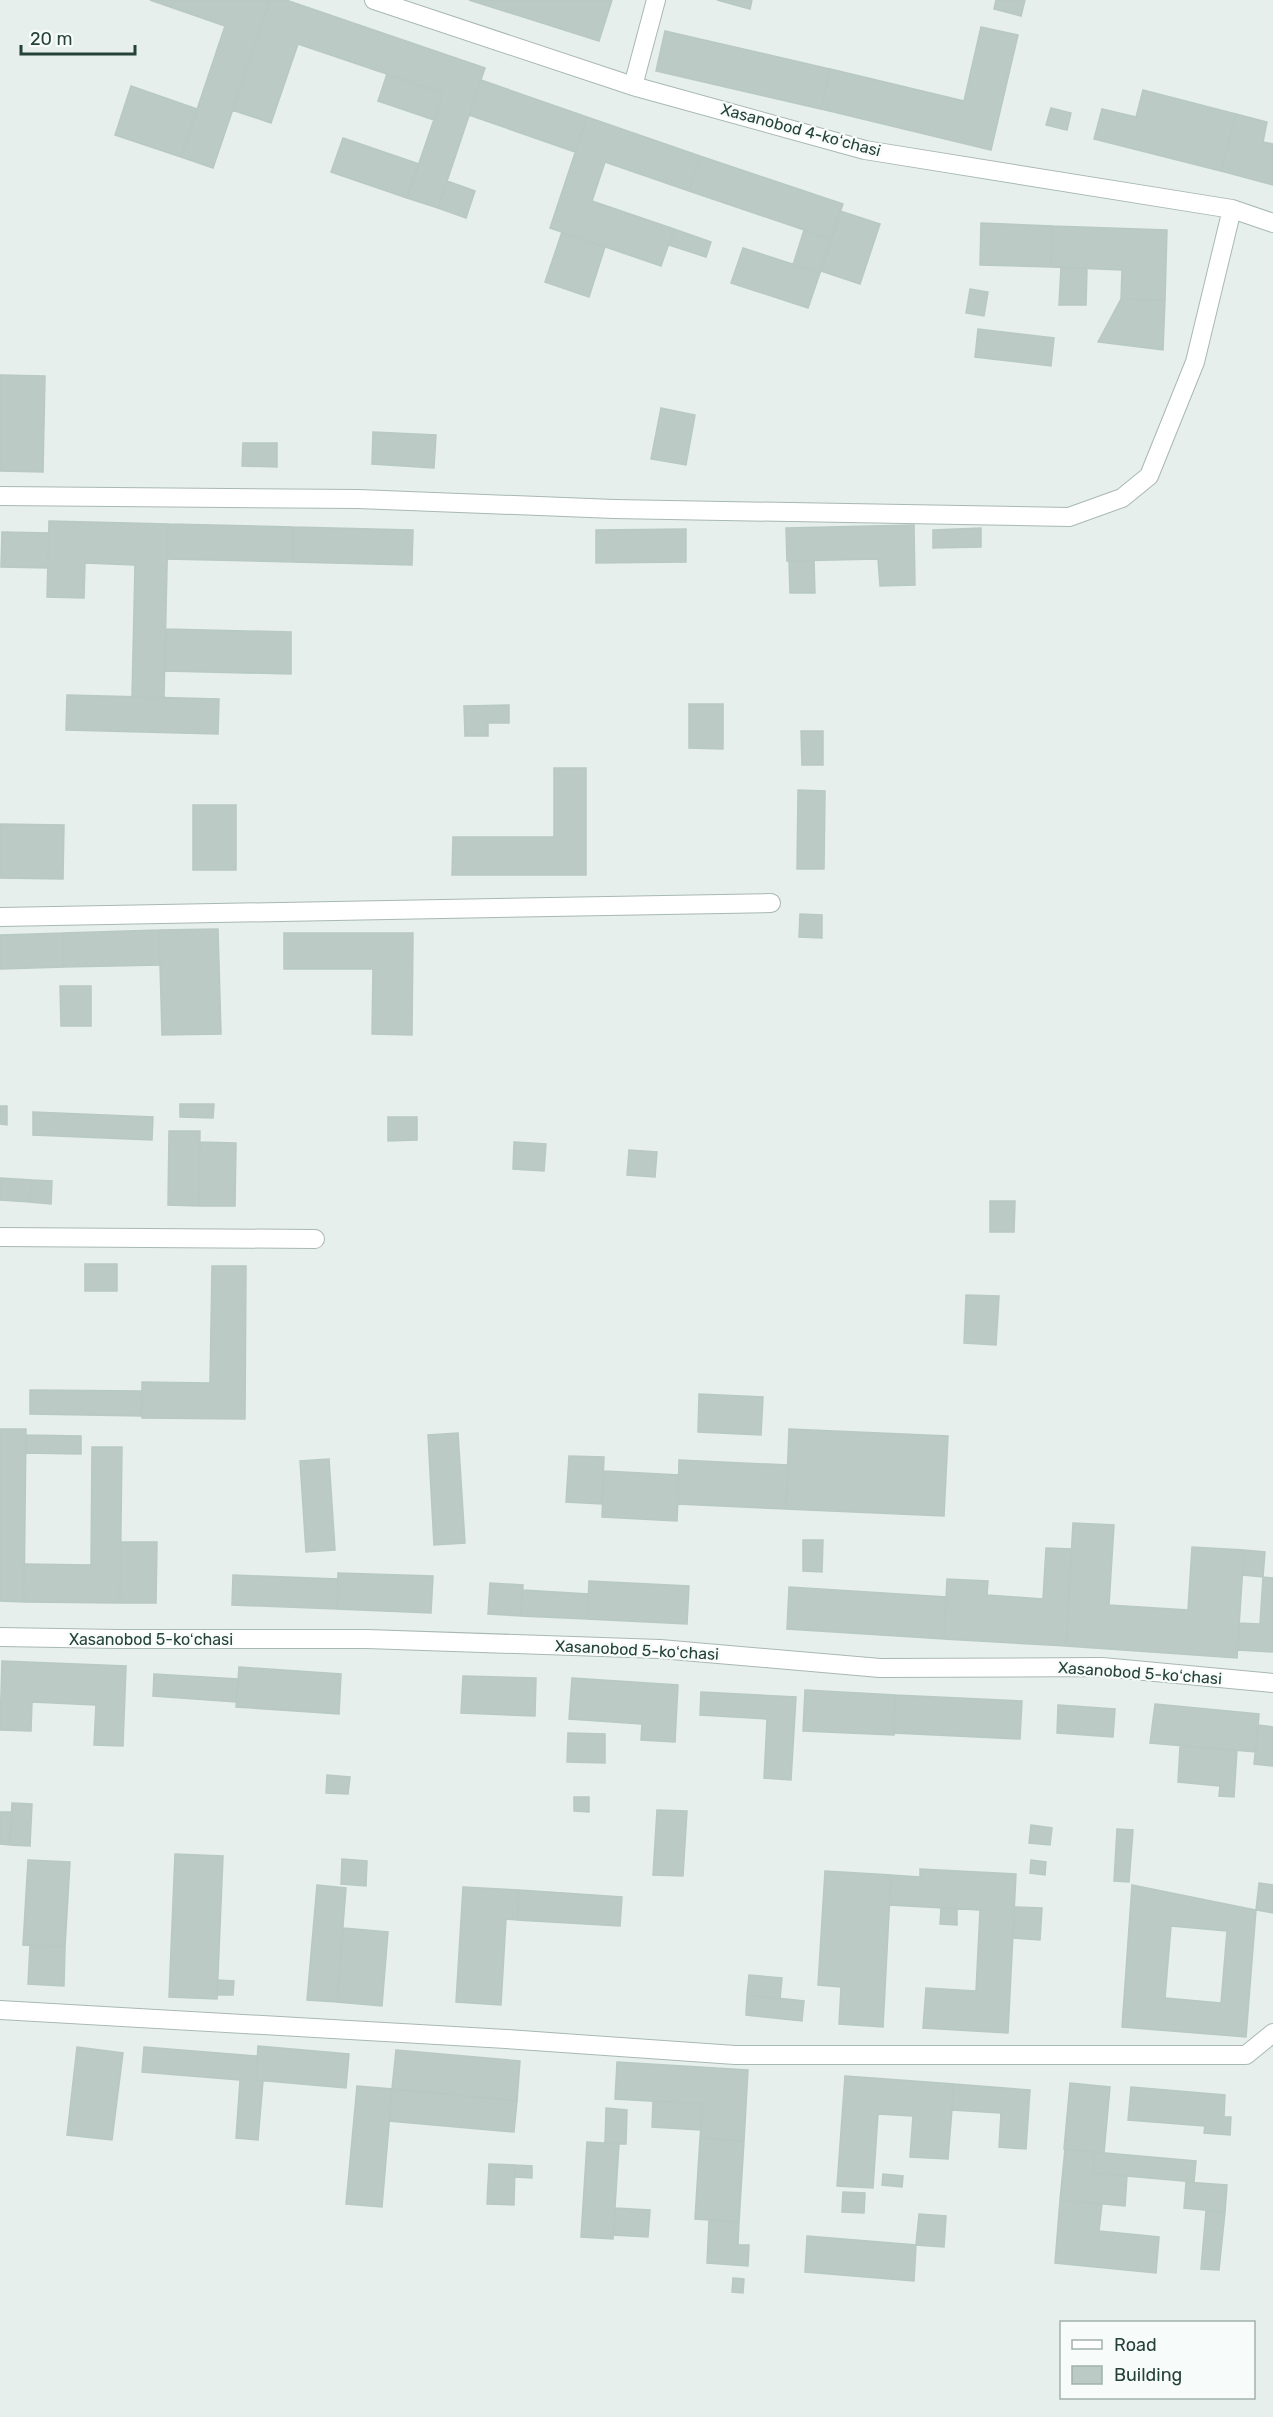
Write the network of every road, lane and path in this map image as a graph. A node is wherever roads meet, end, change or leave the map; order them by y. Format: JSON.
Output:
{"nodes":[{"id":1,"x":374,"y":0,"type":"edge"},
{"id":2,"x":656,"y":0,"type":"edge"},
{"id":3,"x":633,"y":86,"type":"junction"},
{"id":4,"x":1232,"y":208,"type":"junction"},
{"id":5,"x":1273,"y":223,"type":"edge"},
{"id":6,"x":0,"y":496,"type":"edge"},
{"id":7,"x":771,"y":903,"type":"dead end"},
{"id":8,"x":0,"y":917,"type":"edge"},
{"id":9,"x":0,"y":1237,"type":"edge"},
{"id":10,"x":315,"y":1239,"type":"dead end"},
{"id":11,"x":0,"y":1637,"type":"edge"},
{"id":12,"x":1273,"y":1683,"type":"edge"},
{"id":13,"x":0,"y":2010,"type":"edge"},
{"id":14,"x":1273,"y":2033,"type":"edge"}],
"edges":[{"from":1,"to":3,"type":"street","name":"Xasanobod 4-koʻchasi"},
{"from":2,"to":3,"type":"street"},
{"from":3,"to":4,"type":"street","name":"Xasanobod 4-koʻchasi"},
{"from":4,"to":5,"type":"street","name":"Xasanobod 4-koʻchasi"},
{"from":4,"to":6,"type":"street"},
{"from":7,"to":8,"type":"street"},
{"from":9,"to":10,"type":"street"},
{"from":11,"to":12,"type":"street","name":"Xasanobod 5-koʻchasi"},
{"from":13,"to":14,"type":"street"}]}
